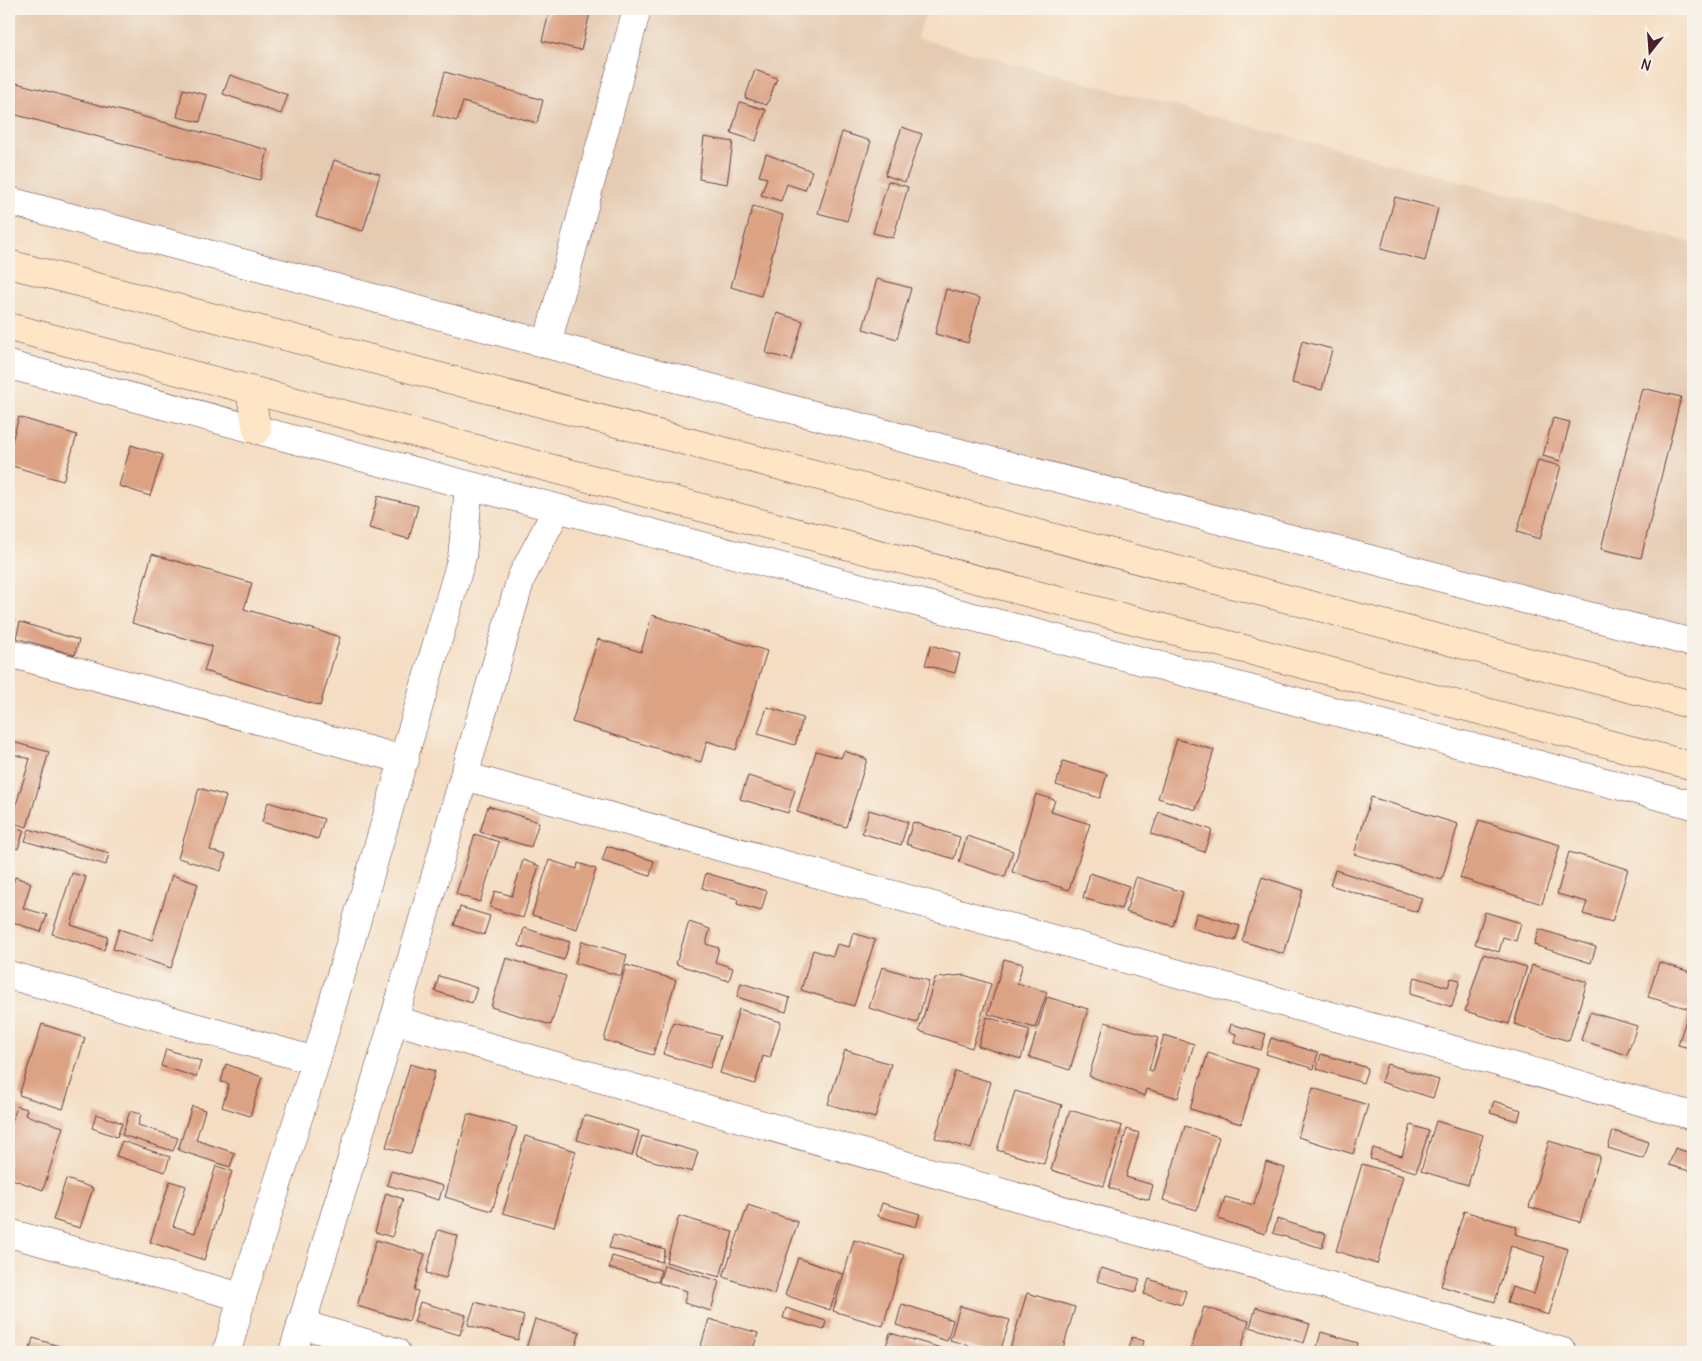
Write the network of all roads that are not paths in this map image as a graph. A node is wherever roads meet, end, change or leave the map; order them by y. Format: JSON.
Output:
{"nodes":[{"id":1,"x":637,"y":9,"type":"edge"},
{"id":2,"x":9,"y":201,"type":"edge"},
{"id":3,"x":9,"y":264,"type":"edge"},
{"id":4,"x":9,"y":327,"type":"edge"},
{"id":5,"x":547,"y":344,"type":"junction"},
{"id":6,"x":9,"y":365,"type":"edge"},
{"id":7,"x":250,"y":391,"type":"junction"},
{"id":8,"x":257,"y":430,"type":"junction"},
{"id":9,"x":469,"y":486,"type":"junction"},
{"id":10,"x":557,"y":509,"type":"junction"},
{"id":11,"x":1693,"y":643,"type":"edge"},
{"id":12,"x":9,"y":653,"type":"edge"},
{"id":13,"x":1693,"y":705,"type":"edge"},
{"id":14,"x":405,"y":760,"type":"junction"},
{"id":15,"x":1693,"y":766,"type":"edge"},
{"id":16,"x":464,"y":776,"type":"junction"},
{"id":17,"x":1693,"y":805,"type":"edge"},
{"id":18,"x":9,"y":975,"type":"edge"},
{"id":19,"x":394,"y":1020,"type":"junction"},
{"id":20,"x":316,"y":1061,"type":"junction"},
{"id":21,"x":1693,"y":1116,"type":"edge"},
{"id":22,"x":9,"y":1233,"type":"edge"},
{"id":23,"x":242,"y":1297,"type":"junction"},
{"id":24,"x":301,"y":1324,"type":"junction"},
{"id":25,"x":227,"y":1352,"type":"edge"},
{"id":26,"x":294,"y":1352,"type":"edge"},
{"id":27,"x":396,"y":1352,"type":"edge"},
{"id":28,"x":1562,"y":1352,"type":"edge"}],
"edges":[{"from":1,"to":5,"type":"street"},
{"from":2,"to":5,"type":"street"},
{"from":3,"to":13,"type":"main road"},
{"from":4,"to":7,"type":"main road"},
{"from":5,"to":11,"type":"street"},
{"from":6,"to":8,"type":"street"},
{"from":7,"to":8,"type":"main road"},
{"from":7,"to":15,"type":"main road"},
{"from":8,"to":9,"type":"street"},
{"from":9,"to":10,"type":"street"},
{"from":9,"to":14,"type":"street"},
{"from":10,"to":16,"type":"street"},
{"from":10,"to":17,"type":"street"},
{"from":12,"to":14,"type":"street"},
{"from":14,"to":20,"type":"street"},
{"from":16,"to":19,"type":"street"},
{"from":16,"to":21,"type":"street"},
{"from":18,"to":20,"type":"street"},
{"from":19,"to":24,"type":"street"},
{"from":19,"to":28,"type":"street"},
{"from":20,"to":23,"type":"street"},
{"from":22,"to":23,"type":"street"},
{"from":23,"to":25,"type":"street"},
{"from":24,"to":26,"type":"street"},
{"from":24,"to":27,"type":"street"}]}
